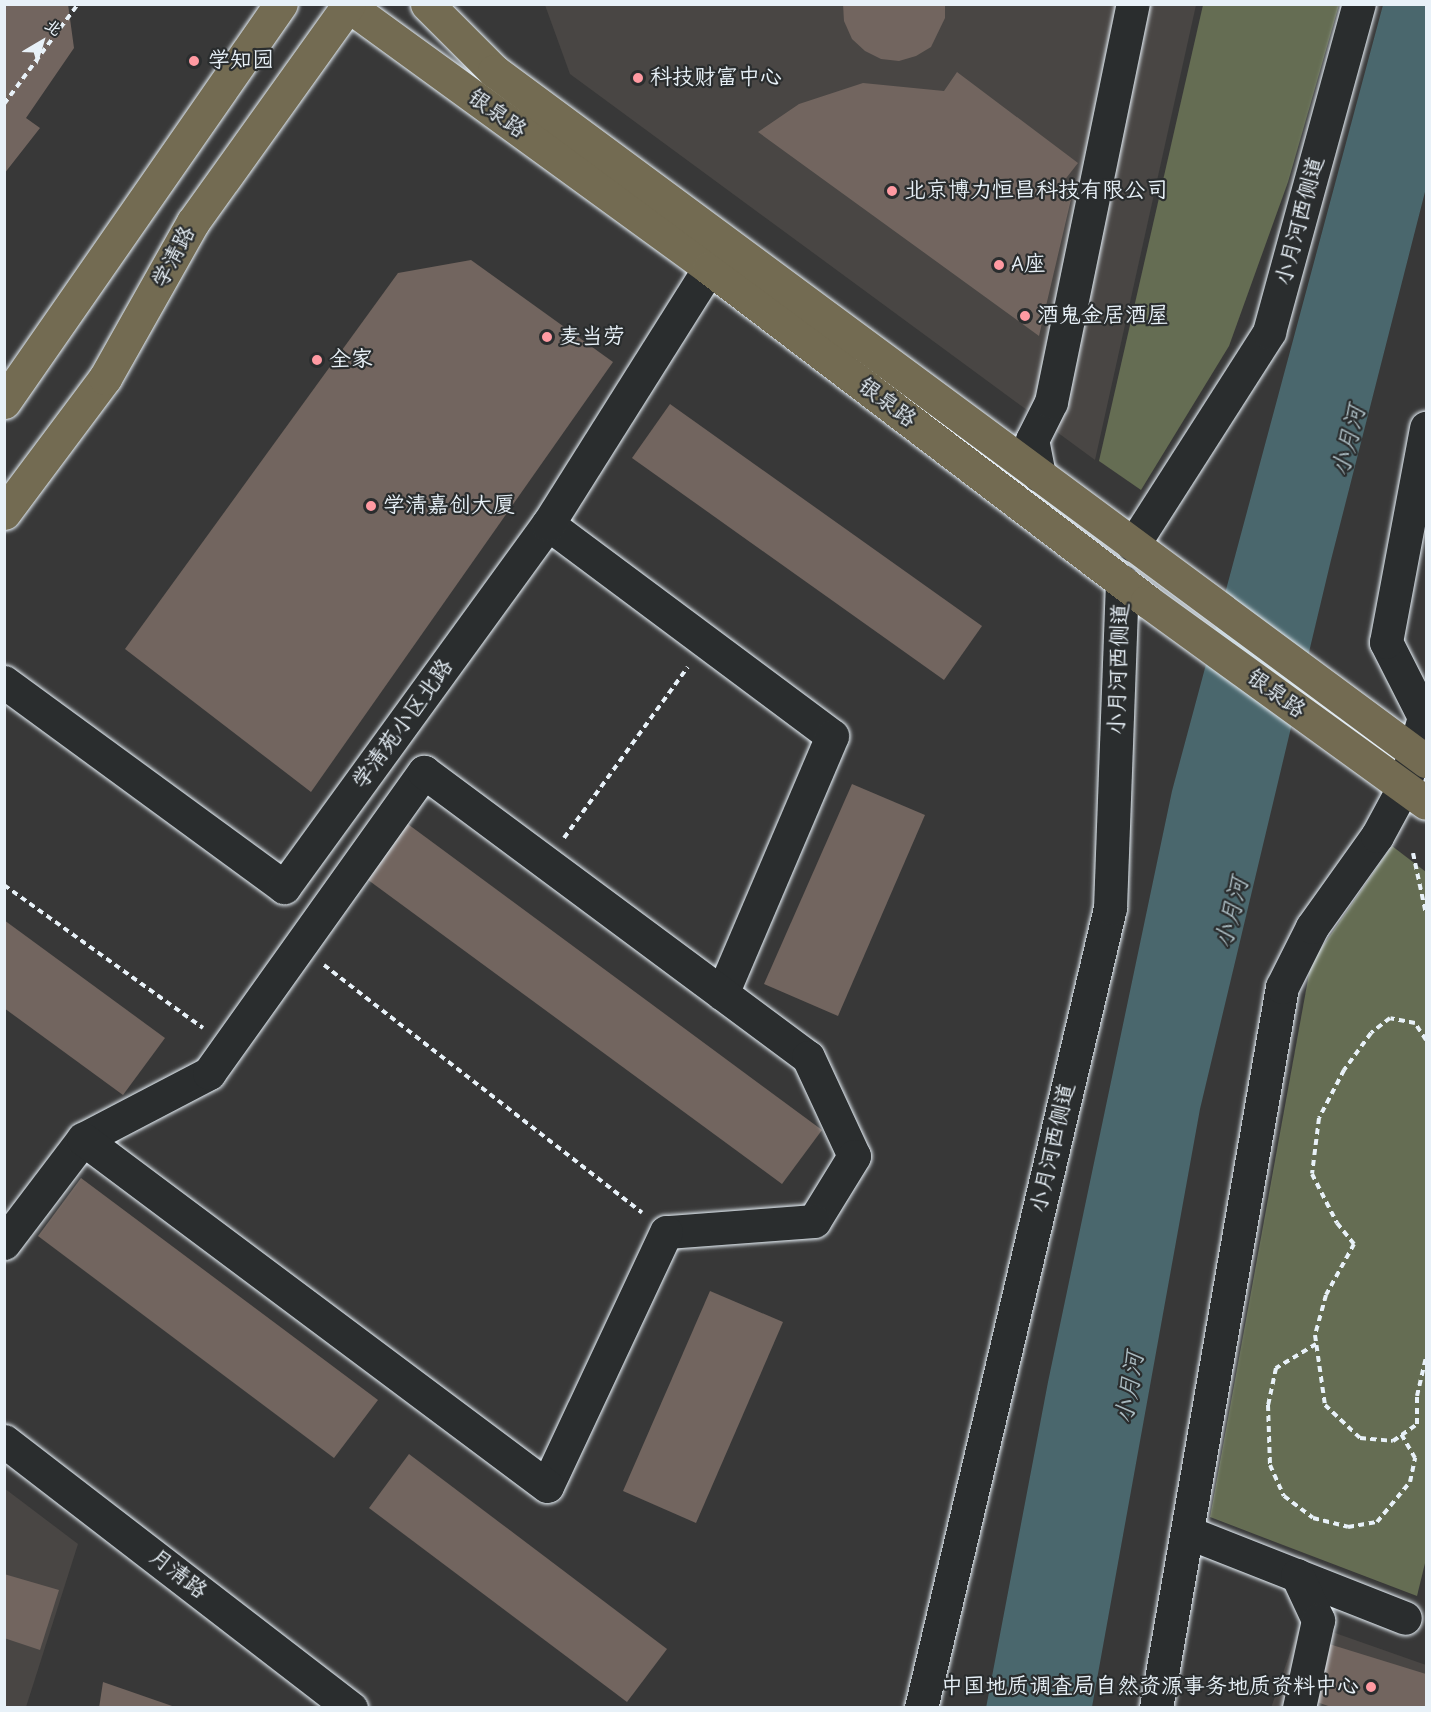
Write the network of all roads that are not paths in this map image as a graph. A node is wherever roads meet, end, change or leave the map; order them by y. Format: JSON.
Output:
{"nodes":[{"id":1,"x":281,"y":4,"type":"edge"},
{"id":2,"x":427,"y":4,"type":"edge"},
{"id":3,"x":1133,"y":4,"type":"edge"},
{"id":4,"x":1359,"y":4,"type":"edge"},
{"id":5,"x":348,"y":5,"type":"edge"},
{"id":6,"x":710,"y":268,"type":"junction"},
{"id":7,"x":4,"y":402,"type":"edge"},
{"id":8,"x":1426,"y":428,"type":"edge"},
{"id":9,"x":1040,"y":476,"type":"junction"},
{"id":10,"x":4,"y":513,"type":"edge"},
{"id":11,"x":548,"y":524,"type":"junction"},
{"id":12,"x":1145,"y":554,"type":"junction"},
{"id":13,"x":1122,"y":581,"type":"junction"},
{"id":14,"x":4,"y":682,"type":"edge"},
{"id":15,"x":1420,"y":757,"type":"edge"},
{"id":16,"x":1415,"y":794,"type":"edge"},
{"id":17,"x":722,"y":994,"type":"junction"},
{"id":18,"x":83,"y":1139,"type":"junction"},
{"id":19,"x":4,"y":1243,"type":"edge"},
{"id":20,"x":4,"y":1441,"type":"edge"},
{"id":21,"x":1187,"y":1532,"type":"junction"},
{"id":22,"x":1297,"y":1575,"type":"junction"},
{"id":23,"x":1405,"y":1618,"type":"dead end"},
{"id":24,"x":351,"y":1707,"type":"edge"},
{"id":25,"x":921,"y":1707,"type":"edge"},
{"id":26,"x":1156,"y":1707,"type":"edge"},
{"id":27,"x":1299,"y":1707,"type":"edge"}],
"edges":[{"from":1,"to":7,"type":"main road"},
{"from":2,"to":9,"type":"main road","name":"银泉路"},
{"from":3,"to":9,"type":"street"},
{"from":4,"to":12,"type":"street","name":"小月河西侧道"},
{"from":5,"to":6,"type":"main road","name":"银泉路"},
{"from":5,"to":10,"type":"main road","name":"学清路"},
{"from":6,"to":11,"type":"street","name":"学清苑小区北路"},
{"from":6,"to":13,"type":"main road","name":"银泉路"},
{"from":8,"to":15,"type":"street"},
{"from":9,"to":12,"type":"main road","name":"银泉路"},
{"from":11,"to":14,"type":"street","name":"学清苑小区北路"},
{"from":11,"to":17,"type":"street"},
{"from":12,"to":15,"type":"main road","name":"银泉路"},
{"from":13,"to":16,"type":"main road","name":"银泉路"},
{"from":13,"to":25,"type":"street","name":"小月河西侧道"},
{"from":15,"to":16,"type":"street"},
{"from":16,"to":21,"type":"street"},
{"from":17,"to":18,"type":"street"},
{"from":17,"to":18,"type":"street"},
{"from":18,"to":19,"type":"street"},
{"from":20,"to":24,"type":"street","name":"月清路"},
{"from":21,"to":22,"type":"street"},
{"from":21,"to":26,"type":"street"},
{"from":22,"to":23,"type":"street"},
{"from":22,"to":27,"type":"street"}]}
